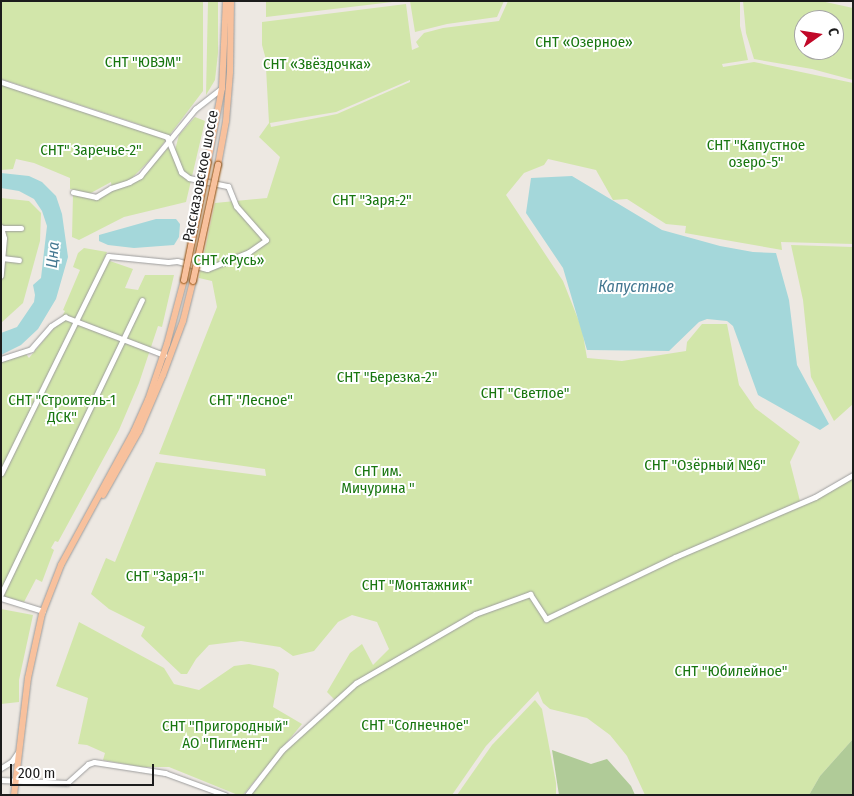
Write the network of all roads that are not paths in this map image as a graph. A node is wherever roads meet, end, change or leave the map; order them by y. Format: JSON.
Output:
{"nodes":[{"id":1,"x":226,"y":1,"type":"edge"},
{"id":2,"x":231,"y":1,"type":"edge"},
{"id":3,"x":1,"y":82,"type":"edge"},
{"id":4,"x":222,"y":88,"type":"junction"},
{"id":5,"x":169,"y":142,"type":"junction"},
{"id":6,"x":73,"y":192,"type":"dead end"},
{"id":7,"x":2,"y":227,"type":"edge"},
{"id":8,"x":20,"y":228,"type":"dead end"},
{"id":9,"x":2,"y":258,"type":"edge"},
{"id":10,"x":18,"y":260,"type":"dead end"},
{"id":11,"x":1,"y":276,"type":"edge"},
{"id":12,"x":142,"y":300,"type":"dead end"},
{"id":13,"x":76,"y":320,"type":"junction"},
{"id":14,"x":125,"y":339,"type":"junction"},
{"id":15,"x":164,"y":355,"type":"junction"},
{"id":16,"x":1,"y":359,"type":"edge"},
{"id":17,"x":1,"y":473,"type":"edge"},
{"id":18,"x":853,"y":475,"type":"edge"},
{"id":19,"x":75,"y":538,"type":"junction"},
{"id":20,"x":1,"y":594,"type":"edge"},
{"id":21,"x":1,"y":598,"type":"edge"},
{"id":22,"x":43,"y":611,"type":"junction"},
{"id":23,"x":19,"y":752,"type":"junction"},
{"id":24,"x":1,"y":768,"type":"edge"},
{"id":25,"x":1,"y":780,"type":"edge"},
{"id":26,"x":15,"y":782,"type":"junction"},
{"id":27,"x":14,"y":795,"type":"edge"},
{"id":28,"x":225,"y":795,"type":"edge"},
{"id":29,"x":247,"y":795,"type":"edge"}],
"edges":[{"from":1,"to":4,"type":"main road","name":"Рассказовское шоссе"},
{"from":2,"to":19,"type":"main road","name":"Рассказовское шоссе","bridge":true},
{"from":3,"to":5,"type":"street"},
{"from":4,"to":5,"type":"street"},
{"from":4,"to":15,"type":"main road","name":"Рассказовское шоссе","bridge":true},
{"from":5,"to":6,"type":"street"},
{"from":5,"to":13,"type":"street"},
{"from":7,"to":8,"type":"street"},
{"from":7,"to":9,"type":"street"},
{"from":9,"to":10,"type":"street"},
{"from":9,"to":11,"type":"street"},
{"from":12,"to":14,"type":"street"},
{"from":13,"to":14,"type":"street"},
{"from":13,"to":16,"type":"street"},
{"from":13,"to":17,"type":"street"},
{"from":14,"to":15,"type":"street"},
{"from":14,"to":20,"type":"street"},
{"from":15,"to":19,"type":"main road","name":"Рассказовское шоссе"},
{"from":18,"to":29,"type":"street"},
{"from":19,"to":22,"type":"main road","name":"Рассказовское шоссе"},
{"from":21,"to":22,"type":"street"},
{"from":22,"to":23,"type":"main road","name":"Рассказовское шоссе"},
{"from":23,"to":24,"type":"street"},
{"from":23,"to":26,"type":"main road","name":"Рассказовское шоссе"},
{"from":25,"to":26,"type":"street"},
{"from":26,"to":27,"type":"main road","name":"Рассказовское шоссе"},
{"from":26,"to":28,"type":"street"}]}
